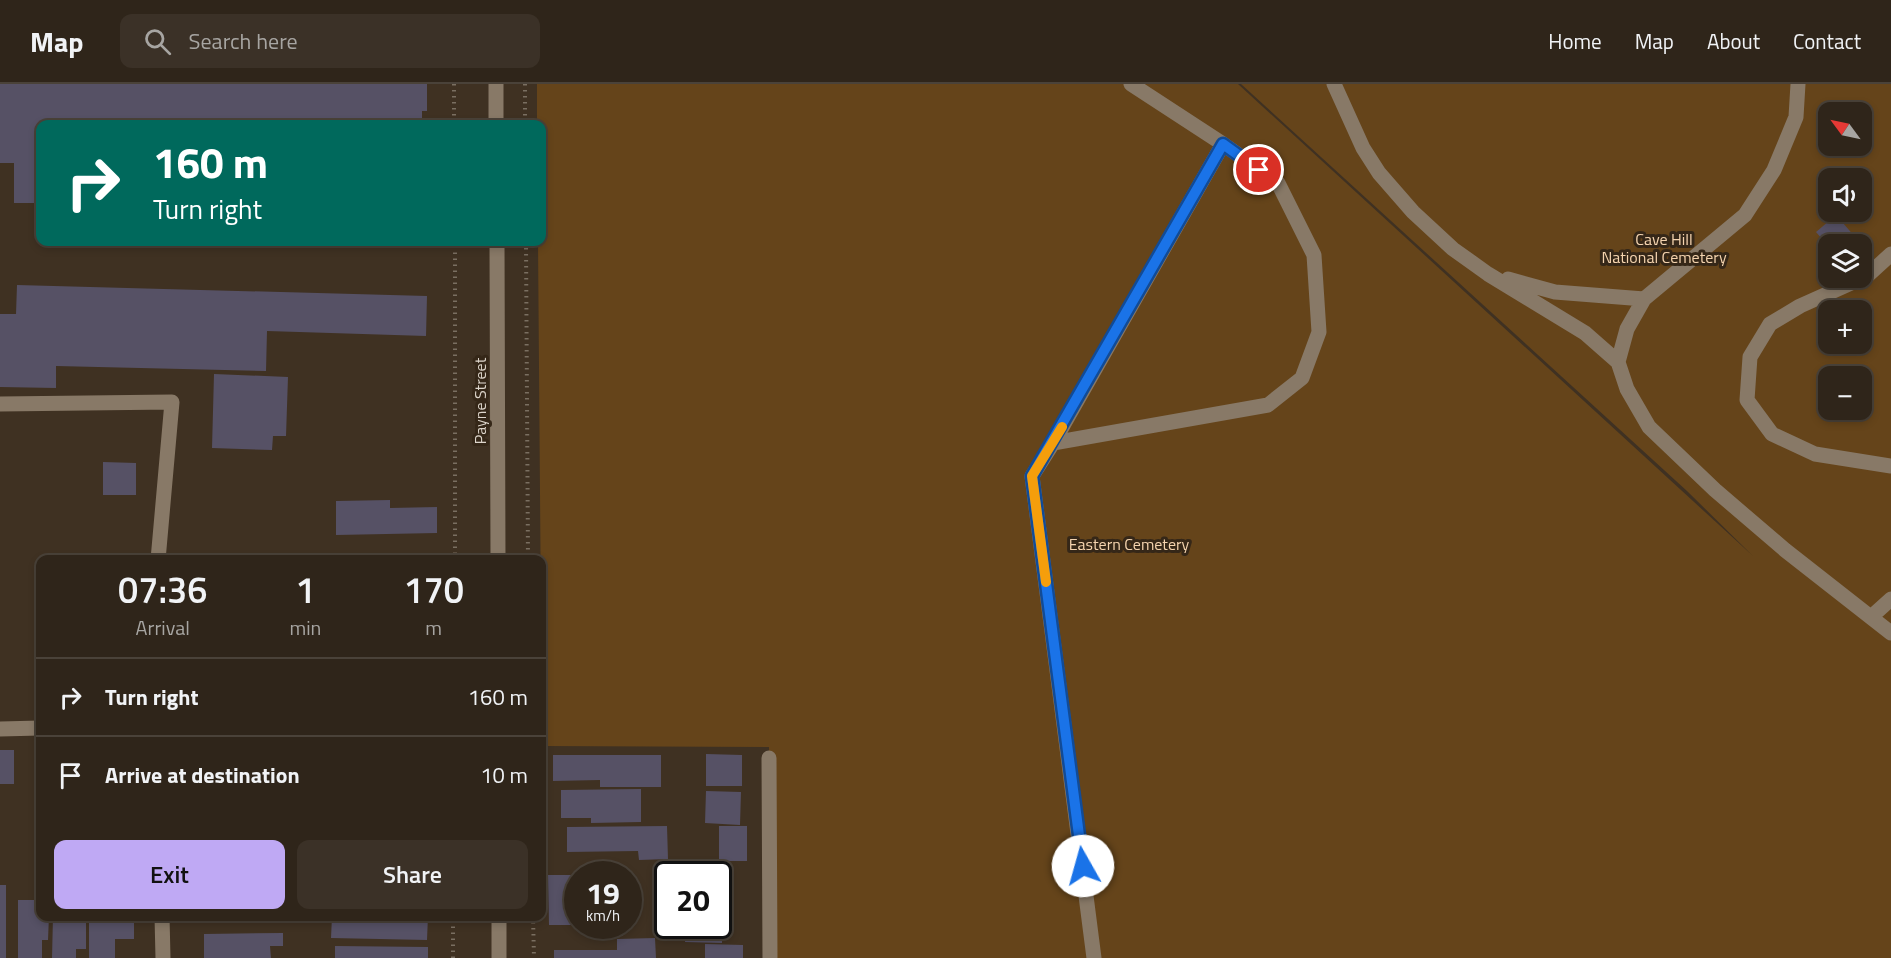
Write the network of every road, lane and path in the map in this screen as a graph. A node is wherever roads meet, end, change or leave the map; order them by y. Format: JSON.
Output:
{"nodes":[{"id":1,"x":454,"y":84,"type":"edge"},
{"id":2,"x":496,"y":84,"type":"edge"},
{"id":3,"x":525,"y":84,"type":"edge"},
{"id":4,"x":1131,"y":84,"type":"edge"},
{"id":5,"x":1334,"y":84,"type":"edge"},
{"id":6,"x":1798,"y":84,"type":"edge"},
{"id":7,"x":454,"y":120,"type":"edge"},
{"id":8,"x":496,"y":120,"type":"edge"},
{"id":9,"x":525,"y":120,"type":"edge"},
{"id":10,"x":1223,"y":144,"type":"junction"},
{"id":11,"x":455,"y":246,"type":"edge"},
{"id":12,"x":497,"y":246,"type":"edge"},
{"id":13,"x":526,"y":246,"type":"edge"},
{"id":14,"x":1891,"y":254,"type":"edge"},
{"id":15,"x":1488,"y":274,"type":"junction"},
{"id":16,"x":1644,"y":299,"type":"junction"},
{"id":17,"x":1618,"y":362,"type":"junction"},
{"id":18,"x":0,"y":404,"type":"edge"},
{"id":19,"x":1053,"y":443,"type":"junction"},
{"id":20,"x":1891,"y":466,"type":"edge"},
{"id":21,"x":158,"y":555,"type":"edge"},
{"id":22,"x":454,"y":555,"type":"edge"},
{"id":23,"x":498,"y":555,"type":"edge"},
{"id":24,"x":528,"y":555,"type":"edge"},
{"id":25,"x":1891,"y":599,"type":"edge"},
{"id":26,"x":1871,"y":617,"type":"junction"},
{"id":27,"x":1891,"y":633,"type":"edge"},
{"id":28,"x":36,"y":728,"type":"edge"},
{"id":29,"x":0,"y":729,"type":"edge"},
{"id":30,"x":769,"y":758,"type":"dead end"},
{"id":31,"x":162,"y":921,"type":"edge"},
{"id":32,"x":453,"y":921,"type":"edge"},
{"id":33,"x":499,"y":921,"type":"edge"},
{"id":34,"x":533,"y":921,"type":"edge"},
{"id":35,"x":163,"y":958,"type":"edge"},
{"id":36,"x":453,"y":958,"type":"edge"},
{"id":37,"x":499,"y":958,"type":"edge"},
{"id":38,"x":534,"y":958,"type":"edge"},
{"id":39,"x":770,"y":958,"type":"edge"},
{"id":40,"x":1094,"y":958,"type":"edge"}],
"edges":[{"from":1,"to":7,"type":"path"},
{"from":2,"to":8,"type":"street"},
{"from":3,"to":9,"type":"path"},
{"from":4,"to":10,"type":"street"},
{"from":5,"to":15,"type":"street"},
{"from":6,"to":16,"type":"street"},
{"from":10,"to":19,"type":"street"},
{"from":10,"to":19,"type":"street"},
{"from":11,"to":22,"type":"path"},
{"from":12,"to":23,"type":"street","name":"Payne Street"},
{"from":13,"to":24,"type":"path"},
{"from":14,"to":20,"type":"street"},
{"from":15,"to":16,"type":"street"},
{"from":15,"to":17,"type":"street"},
{"from":16,"to":17,"type":"street"},
{"from":17,"to":26,"type":"street"},
{"from":18,"to":21,"type":"street"},
{"from":19,"to":40,"type":"street"},
{"from":25,"to":26,"type":"street"},
{"from":26,"to":27,"type":"street"},
{"from":28,"to":29,"type":"street"},
{"from":30,"to":39,"type":"street"},
{"from":31,"to":35,"type":"street"},
{"from":32,"to":36,"type":"path"},
{"from":33,"to":37,"type":"street"},
{"from":34,"to":38,"type":"path"}]}
